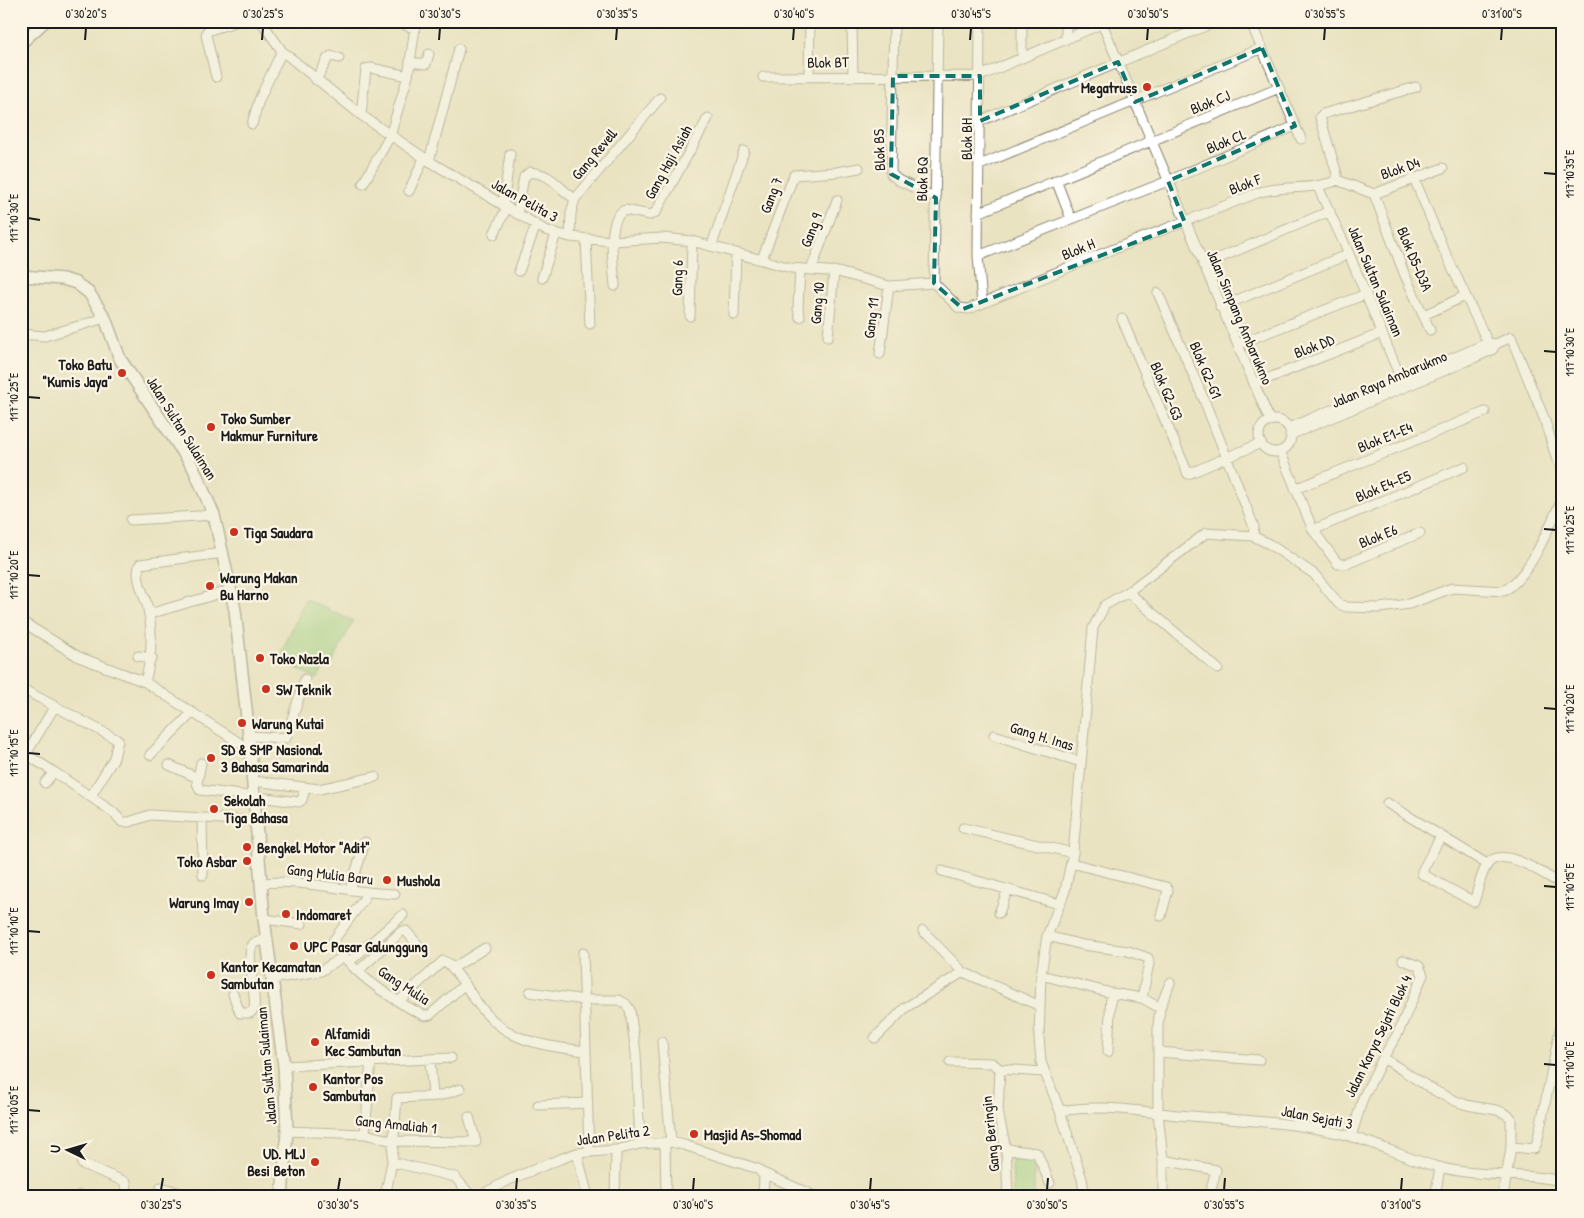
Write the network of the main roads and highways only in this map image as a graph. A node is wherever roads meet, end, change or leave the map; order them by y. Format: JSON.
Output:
{"nodes":[{"id":1,"x":45,"y":21,"type":"edge"},
{"id":2,"x":21,"y":43,"type":"edge"},
{"id":3,"x":21,"y":276,"type":"edge"},
{"id":4,"x":282,"y":1197,"type":"edge"}],
"edges":[{"from":1,"to":2,"type":"main road"},
{"from":3,"to":4,"type":"main road","name":"Jalan Sultan Sulaiman"}]}
